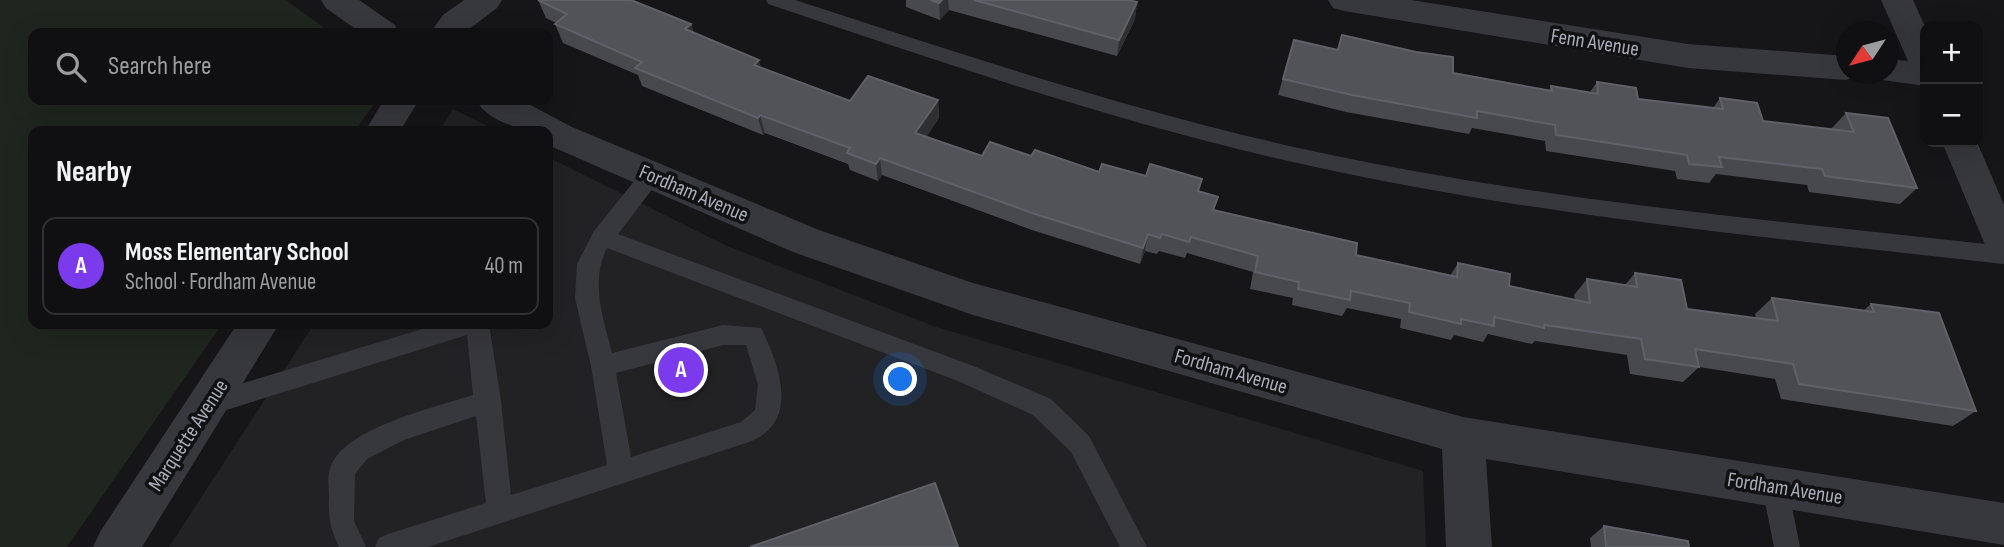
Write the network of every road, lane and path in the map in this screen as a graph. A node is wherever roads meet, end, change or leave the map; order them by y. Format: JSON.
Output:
{"nodes":[{"id":1,"x":337,"y":0,"type":"edge"},
{"id":2,"x":486,"y":0,"type":"edge"},
{"id":3,"x":775,"y":0,"type":"edge"},
{"id":4,"x":1345,"y":0,"type":"edge"},
{"id":5,"x":1897,"y":0,"type":"edge"},
{"id":6,"x":376,"y":28,"type":"edge"},
{"id":7,"x":450,"y":28,"type":"edge"},
{"id":8,"x":1920,"y":51,"type":"edge"},
{"id":9,"x":1836,"y":67,"type":"edge"},
{"id":10,"x":1899,"y":72,"type":"edge"},
{"id":11,"x":1920,"y":74,"type":"edge"},
{"id":12,"x":399,"y":105,"type":"edge"},
{"id":13,"x":502,"y":105,"type":"edge"},
{"id":14,"x":385,"y":126,"type":"edge"},
{"id":15,"x":542,"y":126,"type":"edge"},
{"id":16,"x":553,"y":132,"type":"edge"},
{"id":17,"x":1961,"y":147,"type":"edge"},
{"id":18,"x":652,"y":175,"type":"junction"},
{"id":19,"x":603,"y":237,"type":"junction"},
{"id":20,"x":2004,"y":248,"type":"edge"},
{"id":21,"x":2004,"y":255,"type":"edge"},
{"id":22,"x":256,"y":329,"type":"edge"},
{"id":23,"x":455,"y":329,"type":"edge"},
{"id":24,"x":478,"y":329,"type":"edge"},
{"id":25,"x":603,"y":366,"type":"junction"},
{"id":26,"x":489,"y":401,"type":"junction"},
{"id":27,"x":207,"y":405,"type":"junction"},
{"id":28,"x":1463,"y":436,"type":"junction"},
{"id":29,"x":621,"y":472,"type":"junction"},
{"id":30,"x":1775,"y":486,"type":"junction"},
{"id":31,"x":500,"y":511,"type":"junction"},
{"id":32,"x":2004,"y":524,"type":"edge"},
{"id":33,"x":117,"y":547,"type":"edge"},
{"id":34,"x":352,"y":547,"type":"edge"},
{"id":35,"x":388,"y":547,"type":"edge"},
{"id":36,"x":1134,"y":547,"type":"edge"},
{"id":37,"x":1469,"y":547,"type":"edge"},
{"id":38,"x":1787,"y":547,"type":"edge"}],
"edges":[{"from":1,"to":6,"type":"street"},
{"from":2,"to":7,"type":"street"},
{"from":3,"to":21,"type":"lane"},
{"from":4,"to":9,"type":"street","name":"Fenn Avenue"},
{"from":5,"to":8,"type":"street"},
{"from":10,"to":11,"type":"street"},
{"from":12,"to":14,"type":"street"},
{"from":13,"to":15,"type":"street","name":"Fordham Avenue"},
{"from":16,"to":18,"type":"street","name":"Fordham Avenue"},
{"from":17,"to":20,"type":"street"},
{"from":18,"to":19,"type":"lane"},
{"from":18,"to":28,"type":"street","name":"Fordham Avenue"},
{"from":19,"to":25,"type":"lane"},
{"from":19,"to":36,"type":"lane"},
{"from":22,"to":27,"type":"street","name":"Marquette Avenue"},
{"from":23,"to":27,"type":"lane"},
{"from":24,"to":26,"type":"lane"},
{"from":25,"to":29,"type":"lane"},
{"from":25,"to":29,"type":"lane"},
{"from":26,"to":31,"type":"lane"},
{"from":26,"to":34,"type":"lane"},
{"from":27,"to":33,"type":"street","name":"Marquette Avenue"},
{"from":28,"to":30,"type":"street","name":"Fordham Avenue"},
{"from":28,"to":37,"type":"street"},
{"from":29,"to":31,"type":"lane"},
{"from":30,"to":32,"type":"street","name":"Fordham Avenue"},
{"from":30,"to":38,"type":"lane"},
{"from":31,"to":35,"type":"lane"}]}
